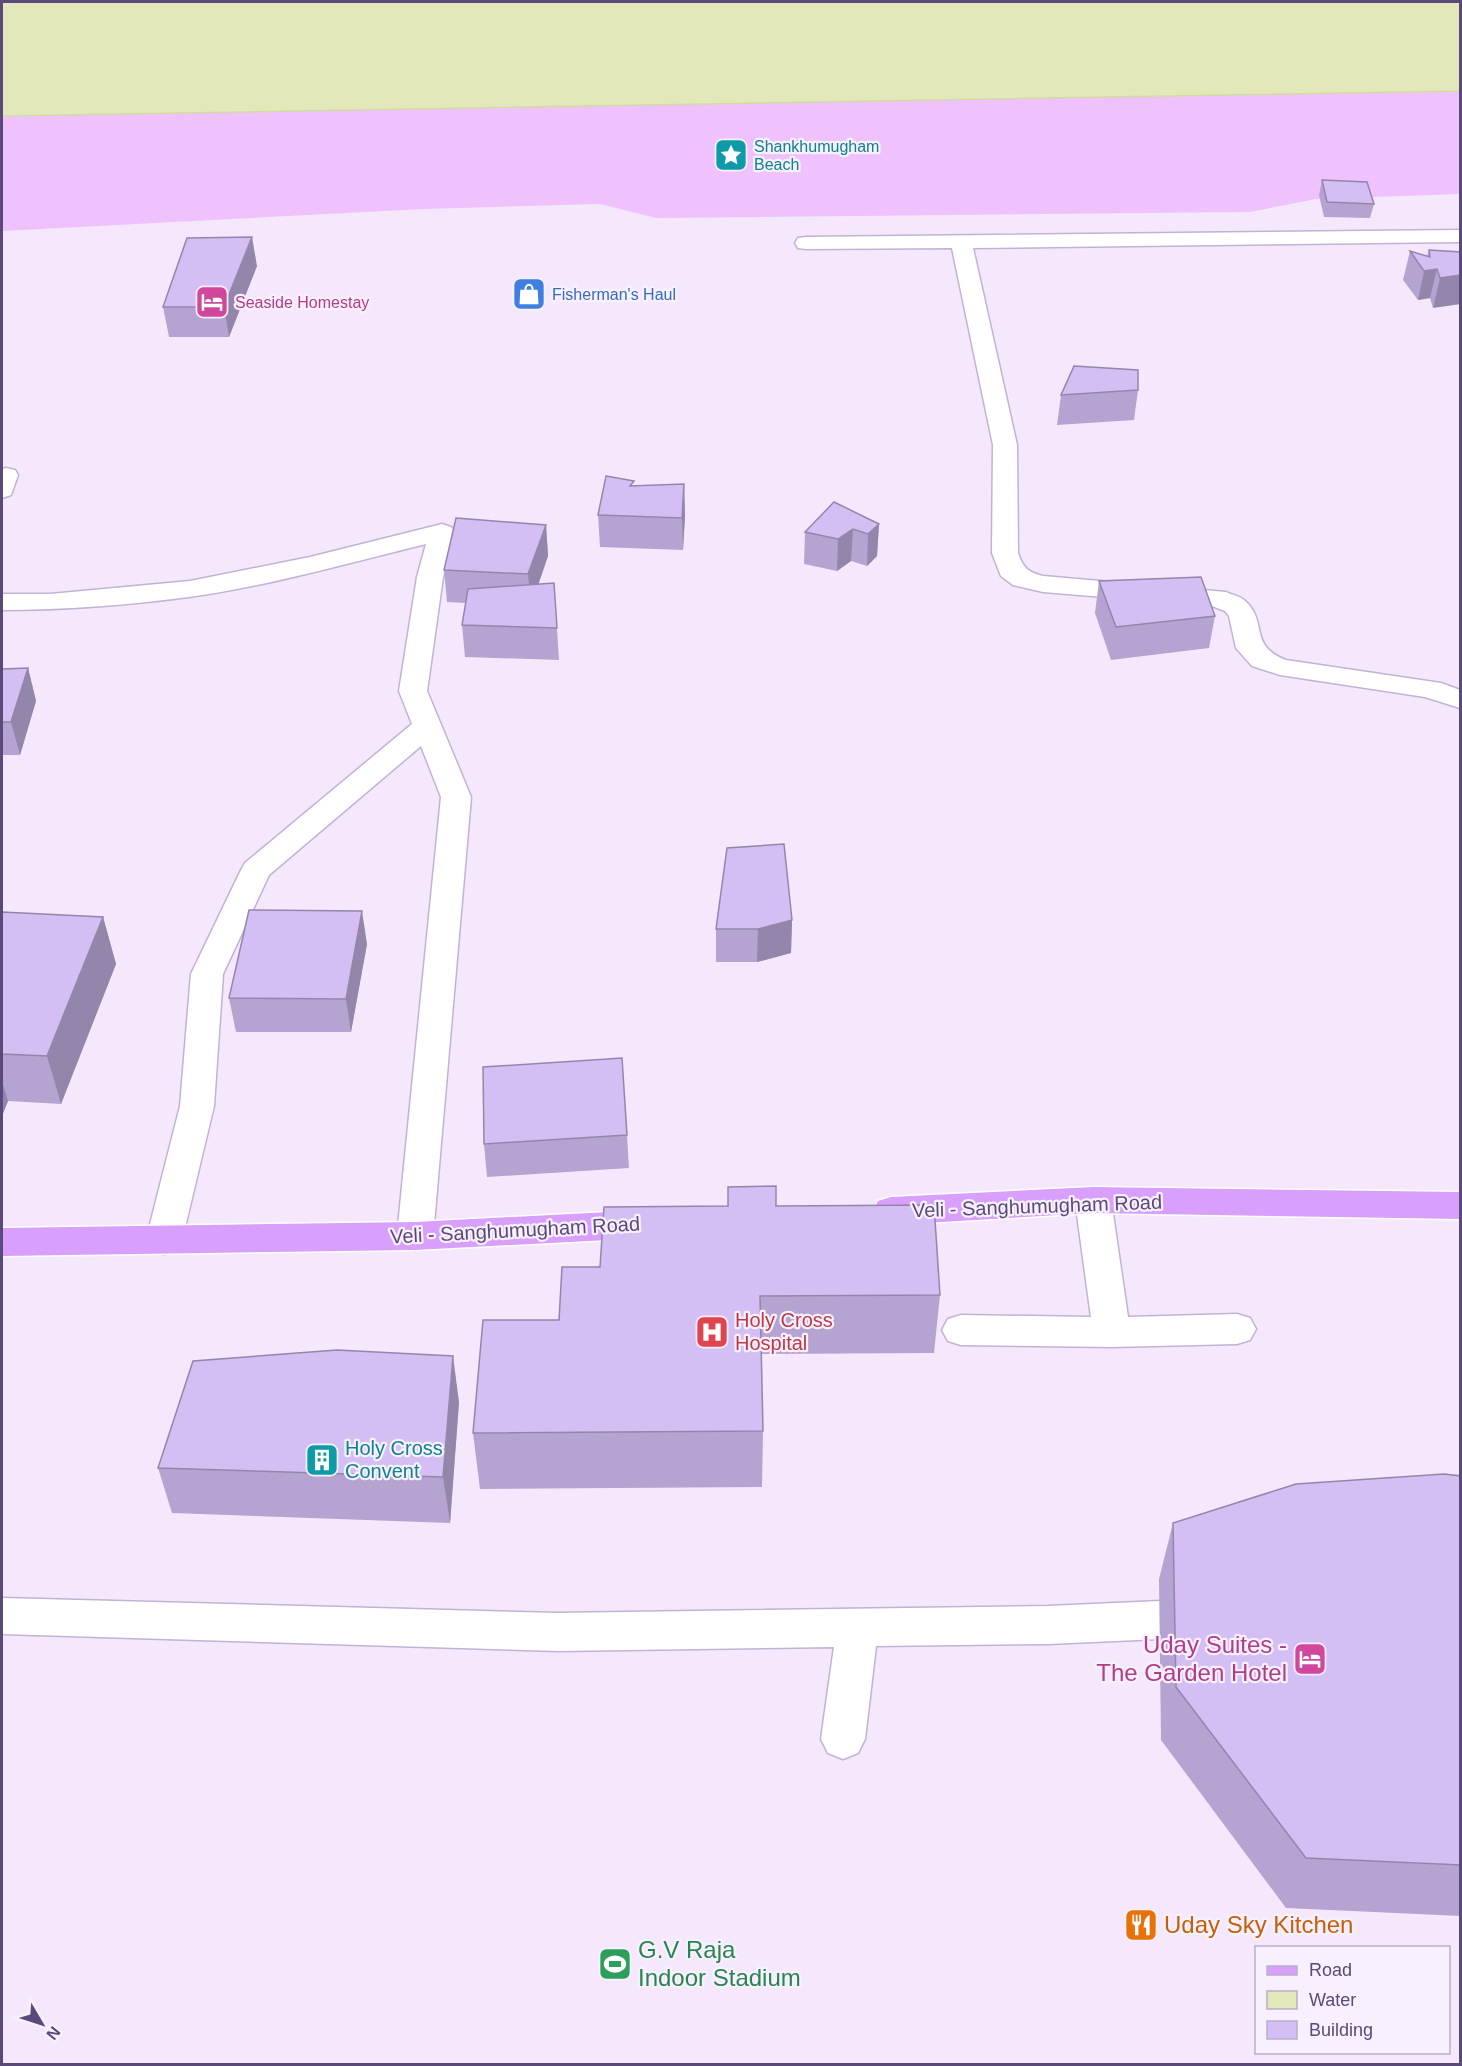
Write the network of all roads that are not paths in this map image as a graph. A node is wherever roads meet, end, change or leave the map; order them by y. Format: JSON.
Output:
{"nodes":[{"id":1,"x":1461,"y":236,"type":"edge"},
{"id":2,"x":961,"y":242,"type":"junction"},
{"id":3,"x":806,"y":243,"type":"dead end"},
{"id":4,"x":2,"y":602,"type":"edge"},
{"id":5,"x":1461,"y":700,"type":"edge"},
{"id":6,"x":428,"y":725,"type":"junction"},
{"id":7,"x":1093,"y":1200,"type":"junction"},
{"id":8,"x":1461,"y":1206,"type":"edge"},
{"id":9,"x":855,"y":1213,"type":"edge"},
{"id":10,"x":677,"y":1222,"type":"edge"},
{"id":11,"x":415,"y":1236,"type":"junction"},
{"id":12,"x":164,"y":1240,"type":"junction"},
{"id":13,"x":2,"y":1242,"type":"edge"},
{"id":14,"x":1237,"y":1329,"type":"dead end"},
{"id":15,"x":961,"y":1330,"type":"dead end"},
{"id":16,"x":1112,"y":1332,"type":"junction"},
{"id":17,"x":2,"y":1616,"type":"edge"},
{"id":18,"x":1237,"y":1617,"type":"edge"},
{"id":19,"x":858,"y":1627,"type":"junction"},
{"id":20,"x":843,"y":1739,"type":"dead end"}],
"edges":[{"from":1,"to":2,"type":"street"},
{"from":2,"to":3,"type":"street"},
{"from":2,"to":5,"type":"street"},
{"from":4,"to":6,"type":"street"},
{"from":6,"to":11,"type":"street"},
{"from":6,"to":12,"type":"street"},
{"from":7,"to":8,"type":"main road","name":"Veli - Sanghumugham Road"},
{"from":7,"to":9,"type":"main road","name":"Veli - Sanghumugham Road"},
{"from":7,"to":16,"type":"street"},
{"from":10,"to":11,"type":"main road","name":"Veli - Sanghumugham Road"},
{"from":11,"to":12,"type":"main road","name":"Veli - Sanghumugham Road"},
{"from":12,"to":13,"type":"main road","name":"Veli - Sanghumugham Road"},
{"from":14,"to":16,"type":"street"},
{"from":15,"to":16,"type":"street"},
{"from":17,"to":19,"type":"street"},
{"from":18,"to":19,"type":"street"},
{"from":19,"to":20,"type":"street"}]}
